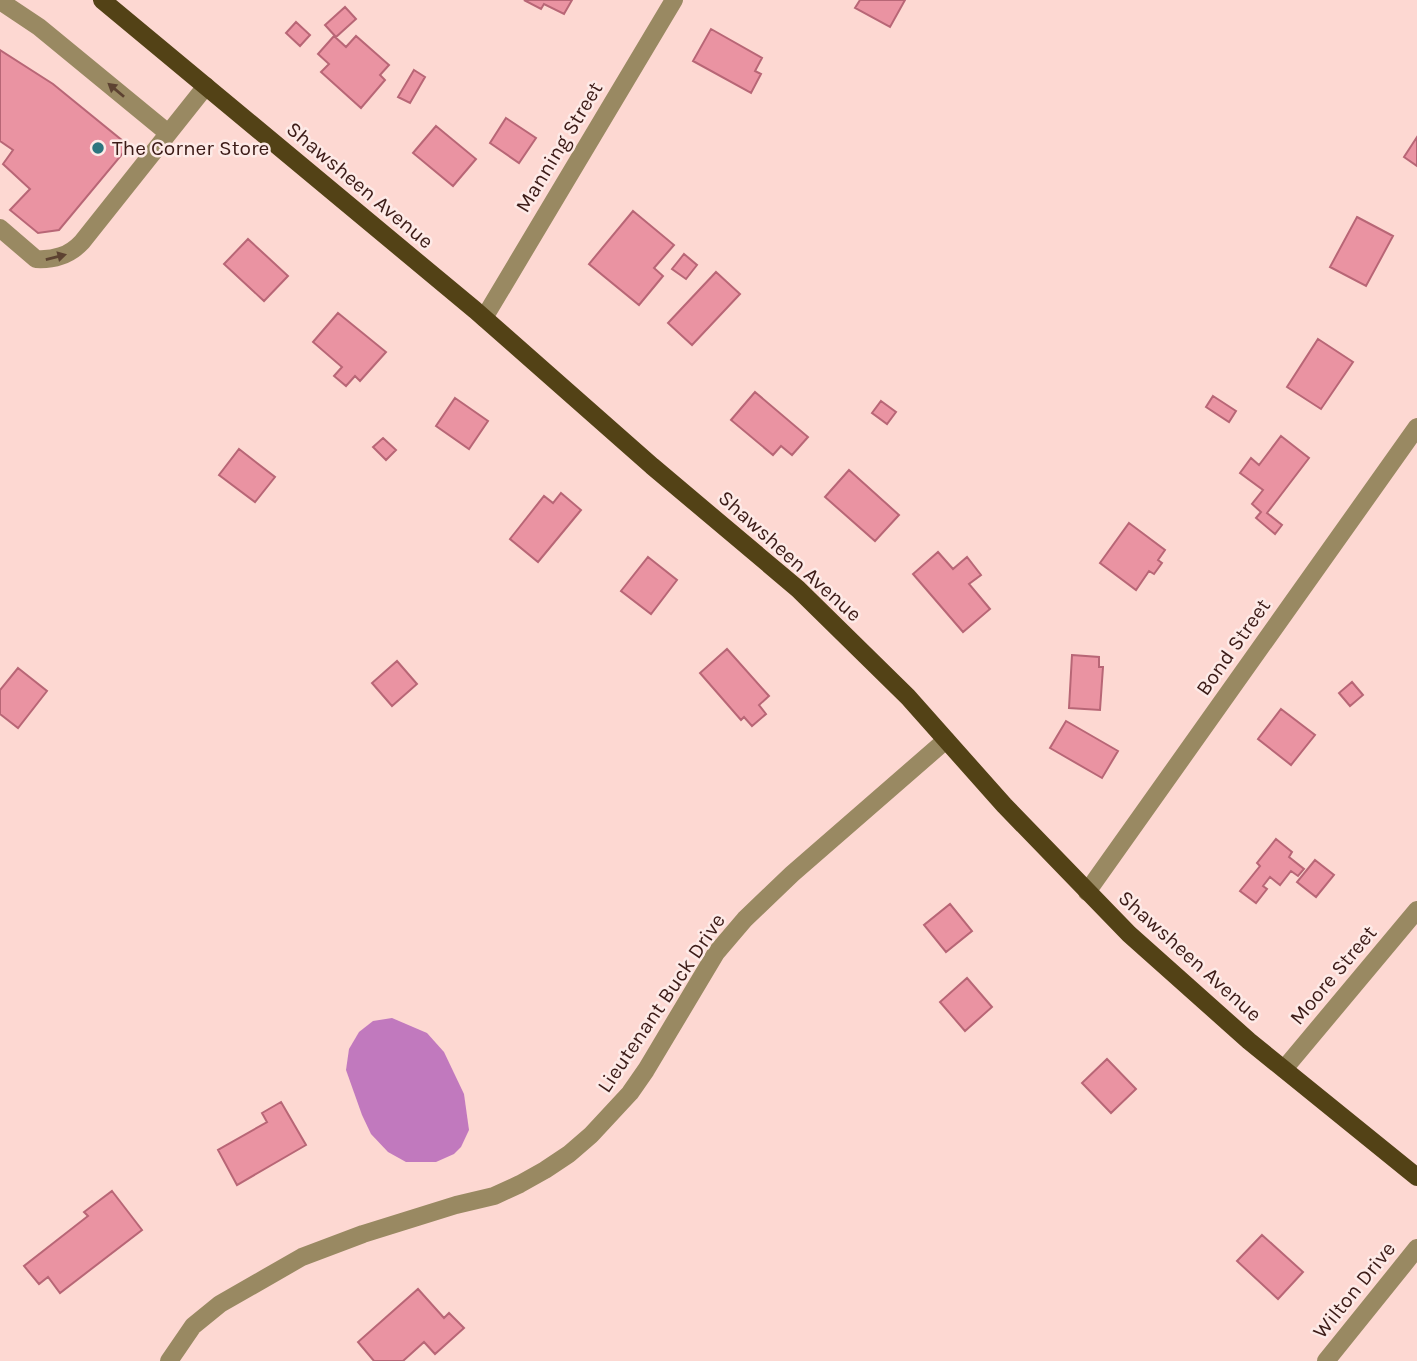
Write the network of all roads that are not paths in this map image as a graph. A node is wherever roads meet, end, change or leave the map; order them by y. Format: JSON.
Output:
{"nodes":[{"id":1,"x":102,"y":0,"type":"edge"},
{"id":2,"x":674,"y":0,"type":"edge"},
{"id":3,"x":0,"y":1,"type":"edge"},
{"id":4,"x":206,"y":86,"type":"junction"},
{"id":5,"x":168,"y":133,"type":"junction"},
{"id":6,"x":0,"y":228,"type":"edge"},
{"id":7,"x":484,"y":318,"type":"junction"},
{"id":8,"x":1417,"y":427,"type":"edge"},
{"id":9,"x":946,"y":740,"type":"junction"},
{"id":10,"x":1087,"y":892,"type":"junction"},
{"id":11,"x":1417,"y":910,"type":"edge"},
{"id":12,"x":1284,"y":1069,"type":"junction"},
{"id":13,"x":1417,"y":1177,"type":"edge"},
{"id":14,"x":1417,"y":1248,"type":"edge"},
{"id":15,"x":169,"y":1361,"type":"edge"},
{"id":16,"x":1325,"y":1361,"type":"edge"}],
"edges":[{"from":1,"to":4,"type":"main road","name":"Shawsheen Avenue"},
{"from":2,"to":7,"type":"street","name":"Manning Street"},
{"from":5,"to":3,"type":"street","one_way":true},
{"from":4,"to":5,"type":"street"},
{"from":4,"to":7,"type":"main road","name":"Shawsheen Avenue"},
{"from":6,"to":5,"type":"street","one_way":true},
{"from":7,"to":9,"type":"main road","name":"Shawsheen Avenue"},
{"from":8,"to":10,"type":"street","name":"Bond Street"},
{"from":9,"to":10,"type":"main road","name":"Shawsheen Avenue"},
{"from":9,"to":15,"type":"street","name":"Lieutenant Buck Drive"},
{"from":10,"to":12,"type":"main road","name":"Shawsheen Avenue"},
{"from":11,"to":12,"type":"street","name":"Moore Street"},
{"from":12,"to":13,"type":"main road","name":"Shawsheen Avenue"},
{"from":14,"to":16,"type":"street","name":"Wilton Drive"}]}
